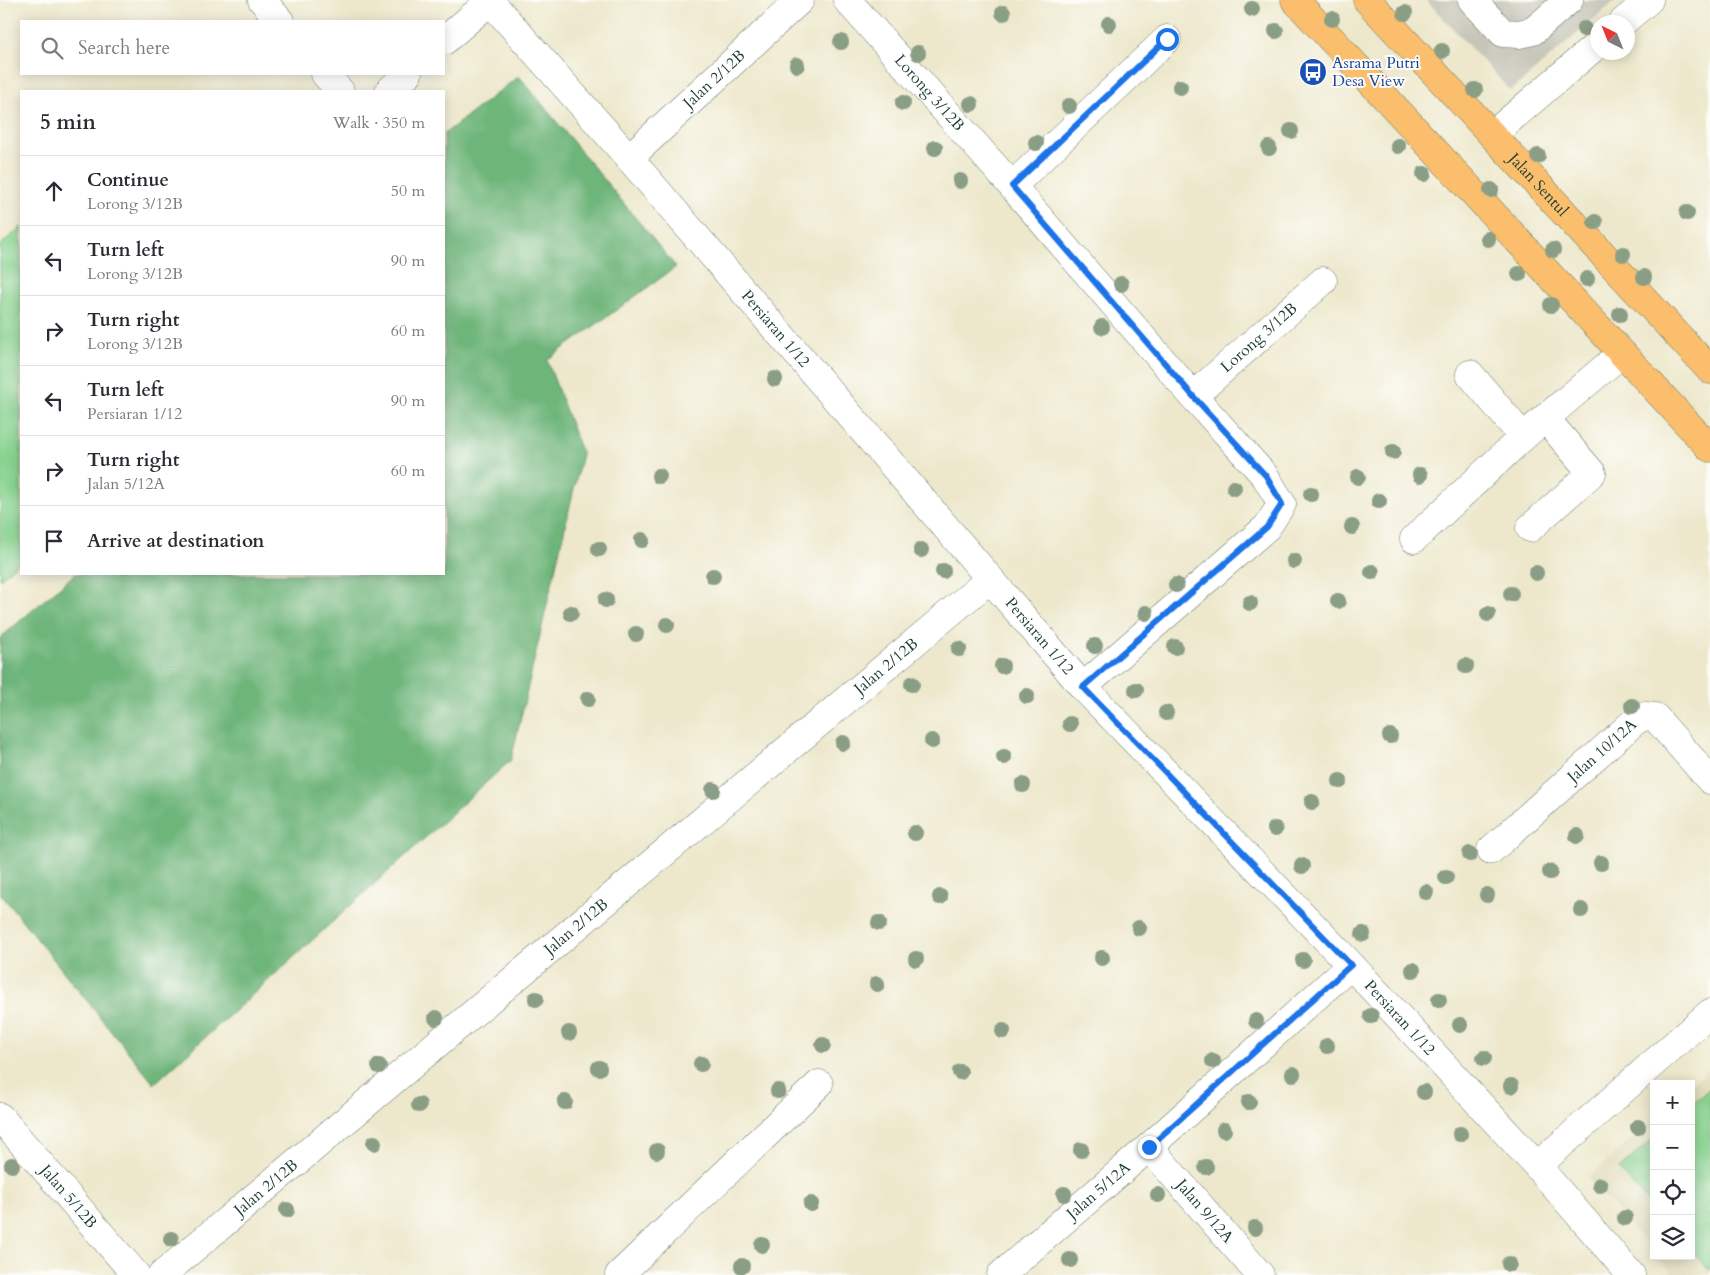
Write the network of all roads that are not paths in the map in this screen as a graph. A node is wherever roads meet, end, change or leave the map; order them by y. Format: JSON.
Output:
{"nodes":[{"id":1,"x":262,"y":0,"type":"edge"},
{"id":2,"x":490,"y":0,"type":"edge"},
{"id":3,"x":800,"y":0,"type":"edge"},
{"id":4,"x":847,"y":0,"type":"edge"},
{"id":5,"x":1295,"y":0,"type":"edge"},
{"id":6,"x":1367,"y":0,"type":"edge"},
{"id":7,"x":1472,"y":0,"type":"edge"},
{"id":8,"x":1569,"y":0,"type":"edge"},
{"id":9,"x":1649,"y":0,"type":"edge"},
{"id":10,"x":1631,"y":15,"type":"edge"},
{"id":11,"x":279,"y":20,"type":"edge"},
{"id":12,"x":1167,"y":39,"type":"dead end"},
{"id":13,"x":445,"y":40,"type":"edge"},
{"id":14,"x":1590,"y":51,"type":"edge"},
{"id":15,"x":326,"y":75,"type":"edge"},
{"id":16,"x":407,"y":75,"type":"edge"},
{"id":17,"x":339,"y":90,"type":"edge"},
{"id":18,"x":390,"y":90,"type":"edge"},
{"id":19,"x":1492,"y":135,"type":"junction"},
{"id":20,"x":629,"y":158,"type":"junction"},
{"id":21,"x":1012,"y":186,"type":"junction"},
{"id":22,"x":1323,"y":281,"type":"dead end"},
{"id":23,"x":1622,"y":353,"type":"junction"},
{"id":24,"x":1710,"y":370,"type":"edge"},
{"id":25,"x":1470,"y":374,"type":"dead end"},
{"id":26,"x":1193,"y":396,"type":"junction"},
{"id":27,"x":1545,"y":418,"type":"junction"},
{"id":28,"x":1523,"y":437,"type":"junction"},
{"id":29,"x":1710,"y":448,"type":"edge"},
{"id":30,"x":1530,"y":528,"type":"dead end"},
{"id":31,"x":1414,"y":539,"type":"dead end"},
{"id":32,"x":990,"y":579,"type":"junction"},
{"id":33,"x":1083,"y":687,"type":"junction"},
{"id":34,"x":1710,"y":780,"type":"edge"},
{"id":35,"x":1491,"y":850,"type":"dead end"},
{"id":36,"x":1351,"y":965,"type":"junction"},
{"id":37,"x":1710,"y":1013,"type":"edge"},
{"id":38,"x":819,"y":1084,"type":"dead end"},
{"id":39,"x":0,"y":1117,"type":"edge"},
{"id":40,"x":1149,"y":1147,"type":"junction"},
{"id":41,"x":1537,"y":1166,"type":"junction"},
{"id":42,"x":136,"y":1275,"type":"edge"},
{"id":43,"x":162,"y":1275,"type":"edge"},
{"id":44,"x":619,"y":1275,"type":"edge"},
{"id":45,"x":1002,"y":1275,"type":"edge"},
{"id":46,"x":1260,"y":1275,"type":"edge"},
{"id":47,"x":1631,"y":1275,"type":"edge"}],
"edges":[{"from":1,"to":11,"type":"street"},
{"from":2,"to":13,"type":"street"},
{"from":2,"to":20,"type":"street","name":"Persiaran 1/12"},
{"from":3,"to":20,"type":"street","name":"Jalan 2/12B"},
{"from":4,"to":21,"type":"street","name":"Lorong 3/12B"},
{"from":5,"to":23,"type":"main road"},
{"from":6,"to":19,"type":"main road","name":"Jalan Sentul"},
{"from":7,"to":8,"type":"street"},
{"from":9,"to":10,"type":"street"},
{"from":12,"to":21,"type":"street"},
{"from":14,"to":19,"type":"street"},
{"from":15,"to":17,"type":"street"},
{"from":16,"to":18,"type":"street"},
{"from":19,"to":24,"type":"main road","name":"Jalan Sentul"},
{"from":20,"to":32,"type":"street","name":"Persiaran 1/12"},
{"from":21,"to":26,"type":"street","name":"Lorong 3/12B"},
{"from":22,"to":26,"type":"street","name":"Lorong 3/12B"},
{"from":23,"to":27,"type":"street"},
{"from":23,"to":29,"type":"main road"},
{"from":25,"to":28,"type":"street"},
{"from":26,"to":33,"type":"street","name":"Lorong 3/12B"},
{"from":27,"to":28,"type":"street"},
{"from":27,"to":30,"type":"street"},
{"from":28,"to":31,"type":"street"},
{"from":32,"to":33,"type":"street","name":"Persiaran 1/12"},
{"from":32,"to":43,"type":"street","name":"Jalan 2/12B"},
{"from":33,"to":36,"type":"street","name":"Persiaran 1/12"},
{"from":34,"to":35,"type":"street","name":"Jalan 10/12A"},
{"from":36,"to":40,"type":"street","name":"Jalan 5/12A"},
{"from":36,"to":41,"type":"street","name":"Persiaran 1/12"},
{"from":37,"to":41,"type":"street"},
{"from":38,"to":44,"type":"street"},
{"from":39,"to":42,"type":"street","name":"Jalan 5/12B"},
{"from":40,"to":45,"type":"street","name":"Jalan 5/12A"},
{"from":40,"to":46,"type":"street","name":"Jalan 9/12A"},
{"from":41,"to":47,"type":"street","name":"Persiaran 1/12"}]}
